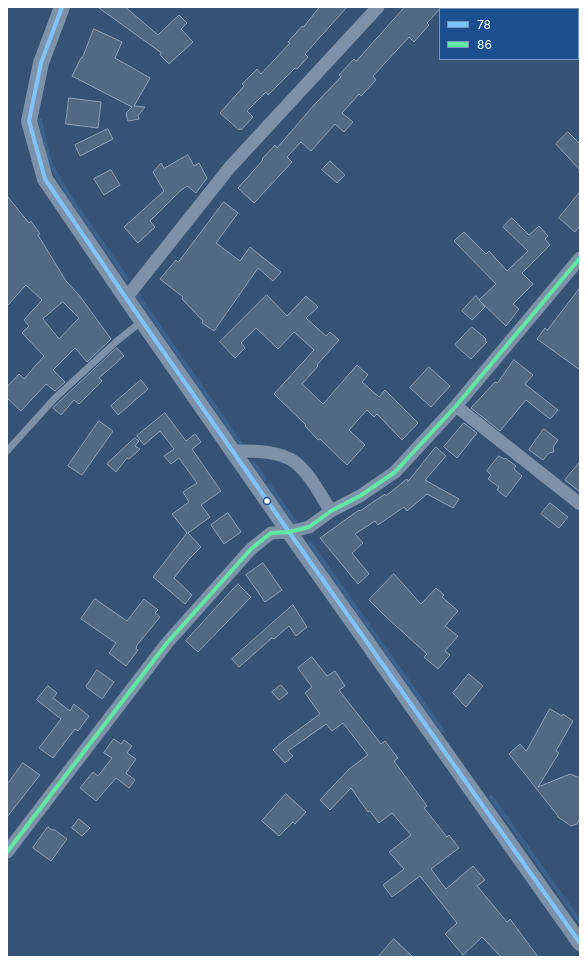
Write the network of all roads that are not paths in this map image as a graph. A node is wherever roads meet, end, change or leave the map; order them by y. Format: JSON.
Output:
{"nodes":[{"id":1,"x":62,"y":7,"type":"edge"},
{"id":2,"x":378,"y":7,"type":"edge"},
{"id":3,"x":580,"y":258,"type":"edge"},
{"id":4,"x":126,"y":298,"type":"junction"},
{"id":5,"x":142,"y":321,"type":"junction"},
{"id":6,"x":456,"y":406,"type":"junction"},
{"id":7,"x":7,"y":451,"type":"edge"},
{"id":8,"x":232,"y":451,"type":"junction"},
{"id":9,"x":580,"y":504,"type":"edge"},
{"id":10,"x":331,"y":511,"type":"junction"},
{"id":11,"x":289,"y":532,"type":"junction"},
{"id":12,"x":7,"y":852,"type":"edge"},
{"id":13,"x":580,"y":943,"type":"edge"}],
"edges":[{"from":1,"to":4,"type":"street"},
{"from":2,"to":4,"type":"street"},
{"from":3,"to":6,"type":"street"},
{"from":4,"to":5,"type":"street"},
{"from":5,"to":7,"type":"lane"},
{"from":5,"to":8,"type":"street"},
{"from":6,"to":9,"type":"street"},
{"from":6,"to":10,"type":"street"},
{"from":8,"to":10,"type":"street"},
{"from":8,"to":11,"type":"street"},
{"from":10,"to":11,"type":"street"},
{"from":11,"to":12,"type":"street"},
{"from":11,"to":13,"type":"street"}]}
